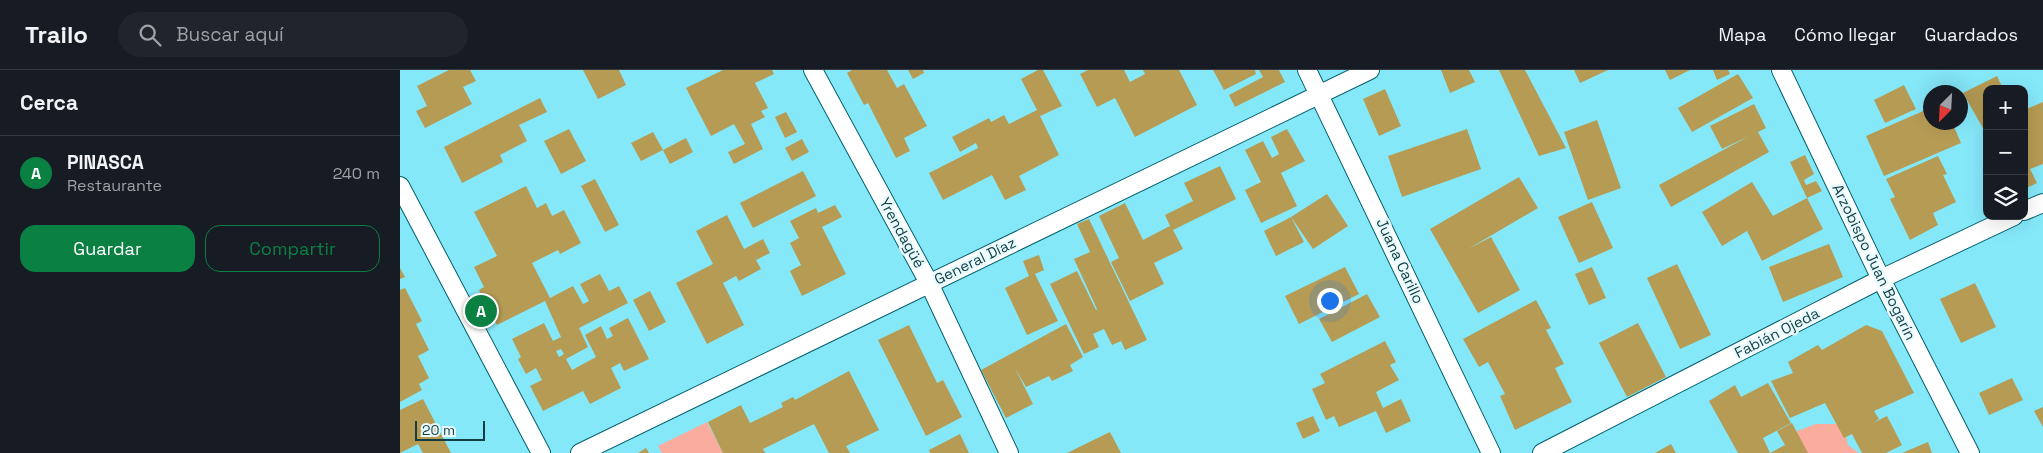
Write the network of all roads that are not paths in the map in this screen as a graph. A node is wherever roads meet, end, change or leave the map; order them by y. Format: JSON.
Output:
{"nodes":[{"id":1,"x":813,"y":70,"type":"edge"},
{"id":2,"x":1307,"y":70,"type":"edge"},
{"id":3,"x":1370,"y":70,"type":"edge"},
{"id":4,"x":1782,"y":70,"type":"edge"},
{"id":5,"x":1320,"y":94,"type":"junction"},
{"id":6,"x":400,"y":186,"type":"edge"},
{"id":7,"x":2043,"y":203,"type":"edge"},
{"id":8,"x":2028,"y":210,"type":"edge"},
{"id":9,"x":2006,"y":220,"type":"edge"},
{"id":10,"x":1882,"y":279,"type":"junction"},
{"id":11,"x":929,"y":283,"type":"junction"},
{"id":12,"x":541,"y":453,"type":"edge"},
{"id":13,"x":580,"y":453,"type":"edge"},
{"id":14,"x":1009,"y":453,"type":"edge"},
{"id":15,"x":1491,"y":453,"type":"edge"},
{"id":16,"x":1542,"y":453,"type":"edge"},
{"id":17,"x":1970,"y":453,"type":"edge"}],
"edges":[{"from":1,"to":11,"type":"street","name":"Yrendagüé"},
{"from":2,"to":5,"type":"street","name":"Juana Carillo"},
{"from":3,"to":5,"type":"street","name":"General Díaz"},
{"from":4,"to":10,"type":"street","name":"Arzobispo Juan Bogarín"},
{"from":5,"to":11,"type":"street","name":"General Díaz"},
{"from":5,"to":15,"type":"street","name":"Juana Carillo"},
{"from":6,"to":12,"type":"street"},
{"from":7,"to":8,"type":"street"},
{"from":9,"to":10,"type":"street","name":"Fabián Ojeda"},
{"from":10,"to":16,"type":"street","name":"Fabián Ojeda"},
{"from":10,"to":17,"type":"street","name":"Arzobispo Juan Bogarín"},
{"from":11,"to":13,"type":"street","name":"General Díaz"},
{"from":11,"to":14,"type":"street","name":"Yrendagüé"}]}
